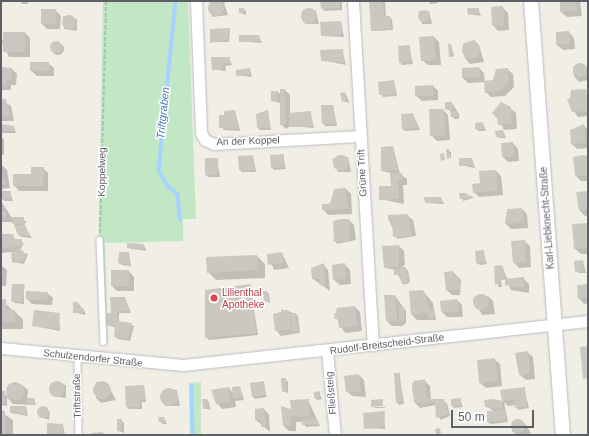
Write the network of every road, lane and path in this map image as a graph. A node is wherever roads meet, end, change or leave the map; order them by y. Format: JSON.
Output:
{"nodes":[{"id":1,"x":106,"y":1,"type":"edge"},
{"id":2,"x":196,"y":1,"type":"edge"},
{"id":3,"x":353,"y":1,"type":"edge"},
{"id":4,"x":531,"y":1,"type":"edge"},
{"id":5,"x":360,"y":136,"type":"junction"},
{"id":6,"x":100,"y":240,"type":"joint"},
{"id":7,"x":588,"y":320,"type":"edge"},
{"id":8,"x":554,"y":324,"type":"junction"},
{"id":9,"x":104,"y":342,"type":"dead end"},
{"id":10,"x":373,"y":345,"type":"junction"},
{"id":11,"x":1,"y":348,"type":"edge"},
{"id":12,"x":327,"y":351,"type":"junction"},
{"id":13,"x":78,"y":357,"type":"junction"},
{"id":14,"x":186,"y":365,"type":"joint"},
{"id":15,"x":79,"y":435,"type":"edge"},
{"id":16,"x":335,"y":435,"type":"edge"},
{"id":17,"x":563,"y":435,"type":"edge"}],
"edges":[{"from":1,"to":6,"type":"path","name":"Koppelweg"},
{"from":2,"to":5,"type":"street","name":"An der Koppel"},
{"from":3,"to":5,"type":"street","name":"Grüne Trift"},
{"from":4,"to":8,"type":"street","name":"Karl-Liebknecht-Straße"},
{"from":5,"to":10,"type":"street","name":"Grüne Trift"},
{"from":6,"to":9,"type":"lane"},
{"from":7,"to":8,"type":"street","name":"Rudolf-Breitscheid-Straße"},
{"from":8,"to":10,"type":"street","name":"Rudolf-Breitscheid-Straße"},
{"from":8,"to":17,"type":"street","name":"Karl-Liebknecht-Straße"},
{"from":10,"to":12,"type":"street","name":"Rudolf-Breitscheid-Straße"},
{"from":11,"to":13,"type":"street","name":"Schulzendorfer Straße"},
{"from":12,"to":14,"type":"street","name":"Rudolf-Breitscheid-Straße"},
{"from":12,"to":16,"type":"street","name":"Fließsteig"},
{"from":13,"to":14,"type":"street","name":"Schulzendorfer Straße"},
{"from":13,"to":15,"type":"lane","name":"Triftstraße"}]}
